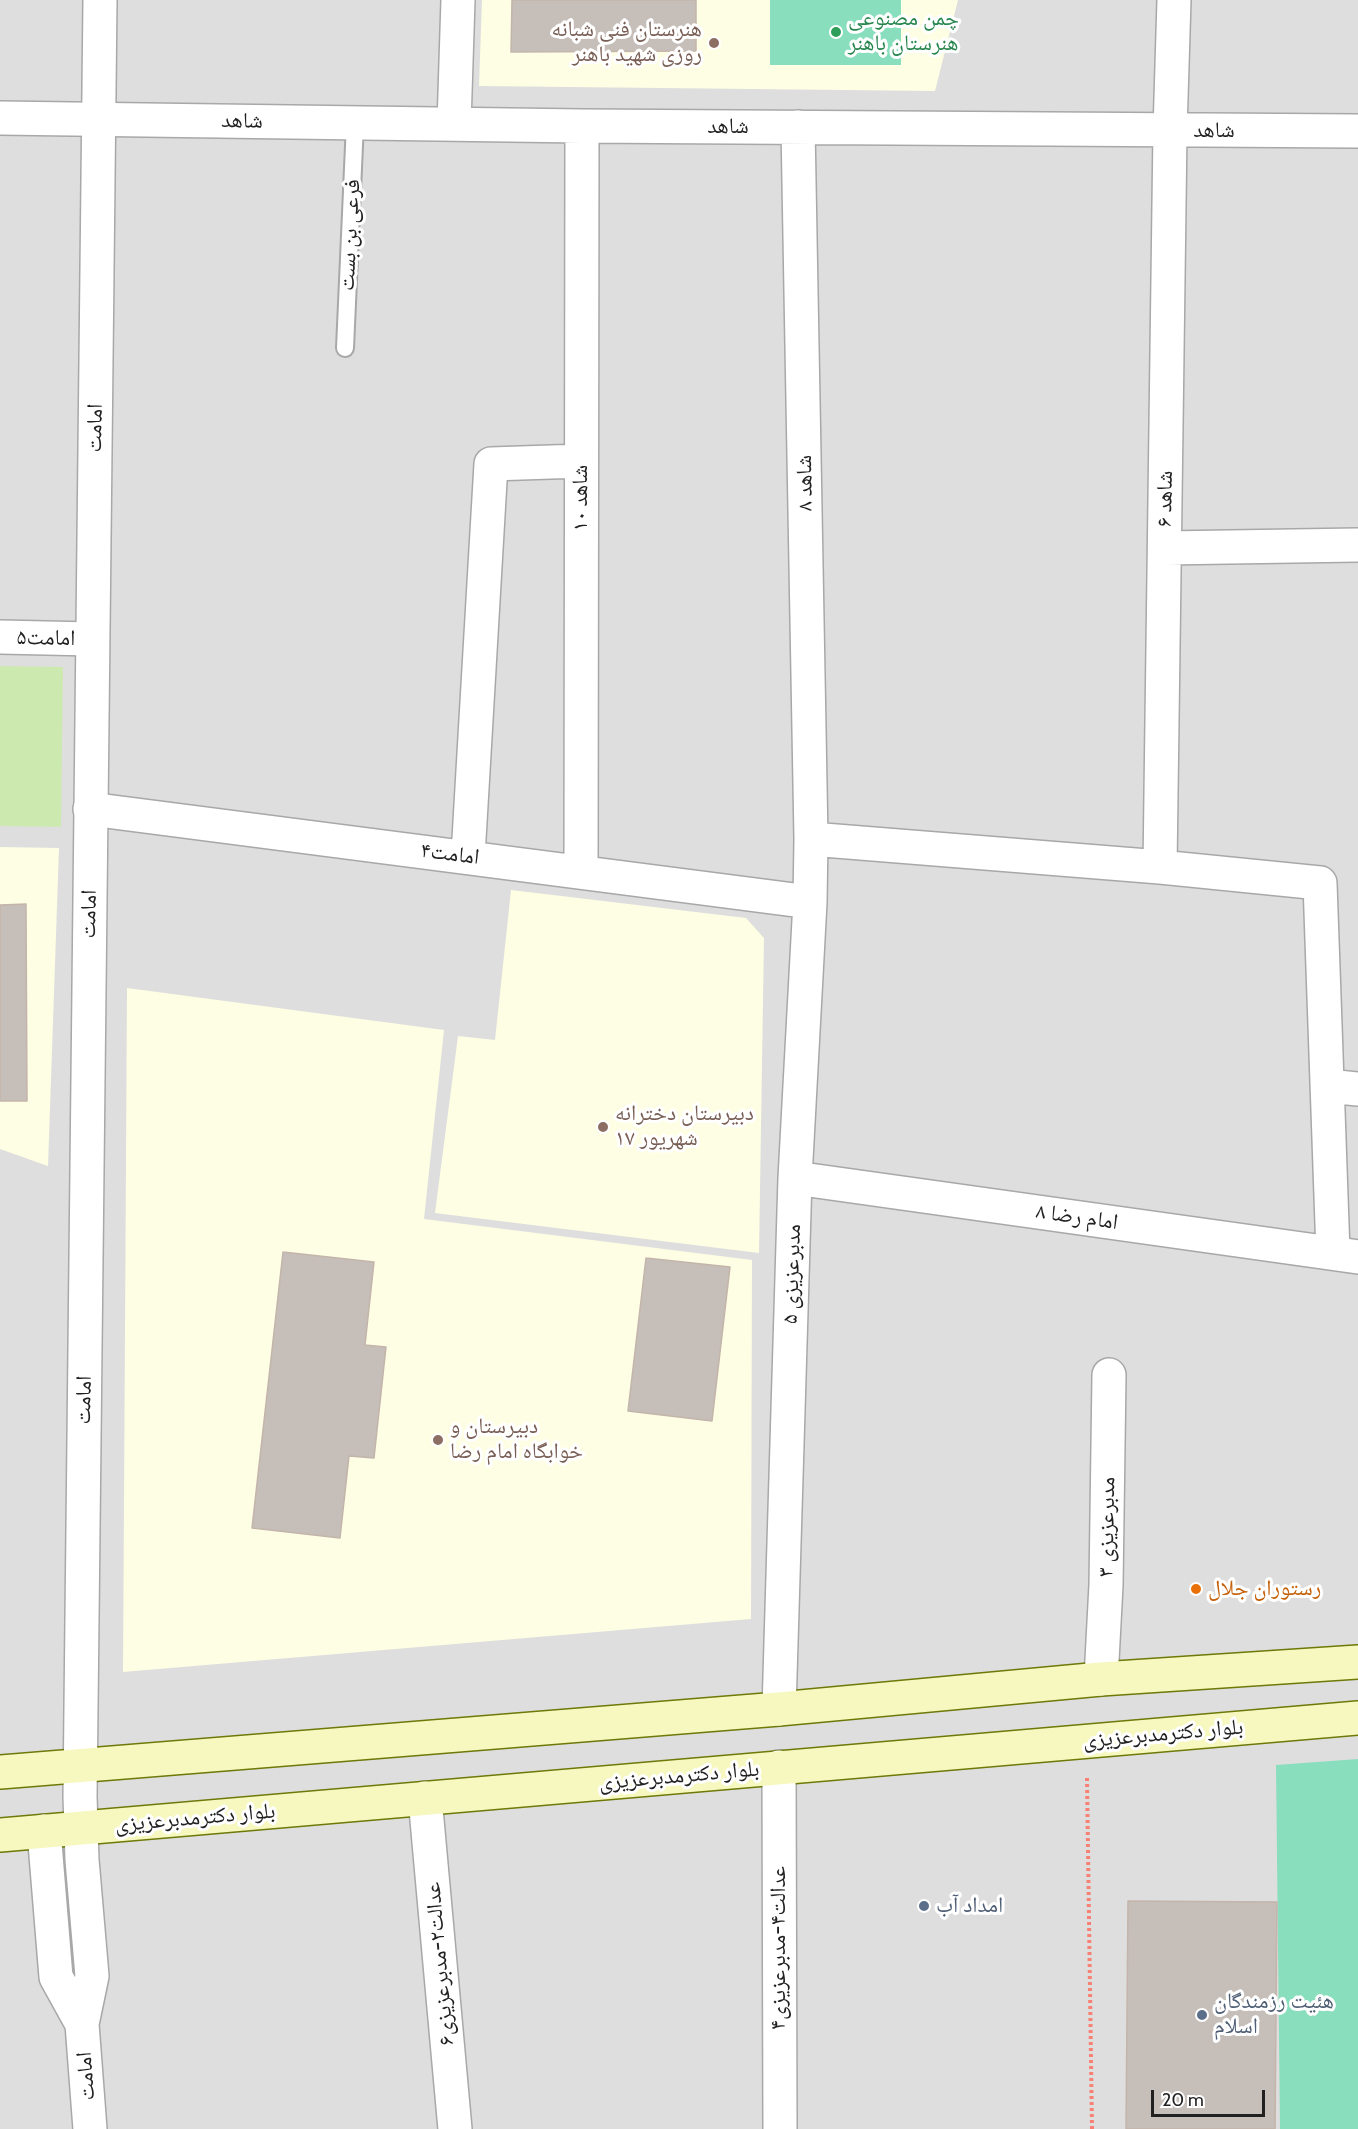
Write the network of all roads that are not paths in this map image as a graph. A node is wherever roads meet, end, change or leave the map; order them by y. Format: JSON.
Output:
{"nodes":[{"id":1,"x":100,"y":0,"type":"edge"},
{"id":2,"x":458,"y":0,"type":"edge"},
{"id":3,"x":1174,"y":0,"type":"edge"},
{"id":4,"x":0,"y":118,"type":"edge"},
{"id":5,"x":98,"y":120,"type":"junction"},
{"id":6,"x":355,"y":123,"type":"junction"},
{"id":7,"x":454,"y":124,"type":"junction"},
{"id":8,"x":582,"y":126,"type":"junction"},
{"id":9,"x":798,"y":127,"type":"junction"},
{"id":10,"x":1170,"y":130,"type":"junction"},
{"id":11,"x":1358,"y":131,"type":"edge"},
{"id":12,"x":345,"y":348,"type":"dead end"},
{"id":13,"x":581,"y":461,"type":"junction"},
{"id":14,"x":1358,"y":545,"type":"edge"},
{"id":15,"x":1165,"y":548,"type":"junction"},
{"id":16,"x":0,"y":637,"type":"edge"},
{"id":17,"x":92,"y":639,"type":"junction"},
{"id":18,"x":90,"y":809,"type":"junction"},
{"id":19,"x":811,"y":839,"type":"junction"},
{"id":20,"x":468,"y":856,"type":"junction"},
{"id":21,"x":1160,"y":867,"type":"junction"},
{"id":22,"x":581,"y":871,"type":"junction"},
{"id":23,"x":810,"y":902,"type":"junction"},
{"id":24,"x":1343,"y":1087,"type":"edge"},
{"id":25,"x":795,"y":1178,"type":"junction"},
{"id":26,"x":1346,"y":1255,"type":"edge"},
{"id":27,"x":1109,"y":1375,"type":"dead end"},
{"id":28,"x":1358,"y":1662,"type":"edge"},
{"id":29,"x":1101,"y":1678,"type":"junction"},
{"id":30,"x":779,"y":1709,"type":"junction"},
{"id":31,"x":1358,"y":1718,"type":"edge"},
{"id":32,"x":80,"y":1765,"type":"junction"},
{"id":33,"x":779,"y":1767,"type":"junction"},
{"id":34,"x":0,"y":1772,"type":"edge"},
{"id":35,"x":425,"y":1798,"type":"junction"},
{"id":36,"x":80,"y":1828,"type":"junction"},
{"id":37,"x":44,"y":1831,"type":"junction"},
{"id":38,"x":0,"y":1835,"type":"edge"},
{"id":39,"x":82,"y":2024,"type":"junction"},
{"id":40,"x":90,"y":2129,"type":"edge"},
{"id":41,"x":455,"y":2129,"type":"edge"},
{"id":42,"x":780,"y":2129,"type":"edge"}],
"edges":[{"from":1,"to":5,"type":"street","name":"امامت"},
{"from":2,"to":7,"type":"street"},
{"from":3,"to":10,"type":"street","name":"شاهد ۶"},
{"from":4,"to":5,"type":"street","name":"شاهد"},
{"from":5,"to":6,"type":"street","name":"شاهد"},
{"from":5,"to":17,"type":"street","name":"امامت"},
{"from":6,"to":7,"type":"street","name":"شاهد"},
{"from":6,"to":12,"type":"lane","name":"فرعی بن بست"},
{"from":7,"to":8,"type":"street","name":"شاهد"},
{"from":8,"to":9,"type":"street","name":"شاهد"},
{"from":8,"to":13,"type":"street","name":"شاهد ۱۰"},
{"from":9,"to":10,"type":"street","name":"شاهد"},
{"from":9,"to":19,"type":"street","name":"شاهد ۸"},
{"from":10,"to":11,"type":"street","name":"شاهد"},
{"from":10,"to":15,"type":"street","name":"شاهد ۶"},
{"from":13,"to":20,"type":"street"},
{"from":13,"to":22,"type":"street","name":"شاهد ۱۰"},
{"from":14,"to":15,"type":"street"},
{"from":15,"to":21,"type":"street","name":"شاهد ۶"},
{"from":16,"to":17,"type":"street","name":"امامت۵"},
{"from":17,"to":18,"type":"street","name":"امامت"},
{"from":18,"to":20,"type":"street","name":"امامت۴"},
{"from":18,"to":32,"type":"street","name":"امامت"},
{"from":19,"to":21,"type":"street"},
{"from":19,"to":23,"type":"street","name":"مدبرعزیزی ۵"},
{"from":20,"to":22,"type":"street","name":"امامت۴"},
{"from":21,"to":24,"type":"street"},
{"from":22,"to":23,"type":"street","name":"امامت۴"},
{"from":23,"to":25,"type":"street","name":"مدبرعزیزی ۵"},
{"from":24,"to":26,"type":"street"},
{"from":25,"to":26,"type":"street","name":"امام رضا ۸"},
{"from":25,"to":30,"type":"street","name":"مدبرعزیزی ۵"},
{"from":27,"to":29,"type":"street","name":"مدبرعزیزی ۳"},
{"from":28,"to":29,"type":"main road"},
{"from":29,"to":30,"type":"main road"},
{"from":30,"to":32,"type":"main road"},
{"from":31,"to":33,"type":"main road","name":"بلوار دکترمدبرعزیزی"},
{"from":32,"to":34,"type":"main road"},
{"from":32,"to":36,"type":"street","name":"امامت"},
{"from":33,"to":35,"type":"main road","name":"بلوار دکترمدبرعزیزی"},
{"from":33,"to":42,"type":"street","name":"عدالت۴-مدبرعزیزی۴"},
{"from":35,"to":36,"type":"main road","name":"بلوار دکترمدبرعزیزی"},
{"from":35,"to":41,"type":"street","name":"عدالت۲-مدبرعزیزی۶"},
{"from":36,"to":37,"type":"main road","name":"بلوار دکترمدبرعزیزی"},
{"from":36,"to":39,"type":"street","name":"امامت"},
{"from":37,"to":38,"type":"main road","name":"بلوار دکترمدبرعزیزی"},
{"from":37,"to":39,"type":"street"},
{"from":39,"to":40,"type":"street","name":"امامت"}]}
